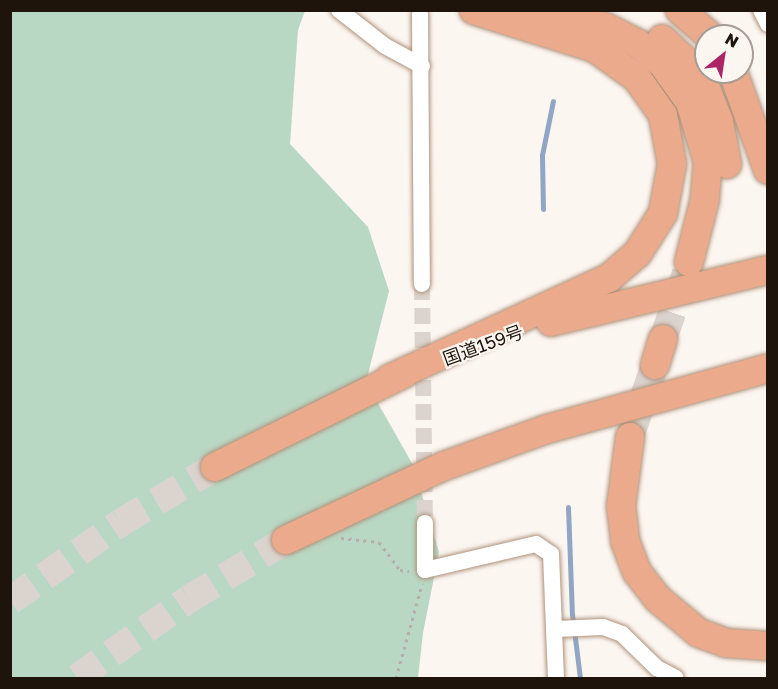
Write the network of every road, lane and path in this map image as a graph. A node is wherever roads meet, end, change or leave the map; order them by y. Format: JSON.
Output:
{"nodes":[{"id":1,"x":339,"y":10,"type":"edge"},
{"id":2,"x":474,"y":10,"type":"edge"},
{"id":3,"x":542,"y":10,"type":"edge"},
{"id":4,"x":610,"y":10,"type":"edge"},
{"id":5,"x":680,"y":10,"type":"edge"},
{"id":6,"x":761,"y":10,"type":"edge"},
{"id":7,"x":420,"y":14,"type":"dead end"},
{"id":8,"x":696,"y":24,"type":"edge"},
{"id":9,"x":768,"y":24,"type":"edge"},
{"id":10,"x":423,"y":66,"type":"junction"},
{"id":11,"x":737,"y":84,"type":"edge"},
{"id":12,"x":768,"y":170,"type":"edge"},
{"id":13,"x":768,"y":270,"type":"edge"},
{"id":14,"x":422,"y":284,"type":"tunnel mouth"},
{"id":15,"x":768,"y":368,"type":"edge"},
{"id":16,"x":389,"y":379,"type":"junction"},
{"id":17,"x":701,"y":384,"type":"junction"},
{"id":18,"x":768,"y":387,"type":"edge"},
{"id":19,"x":215,"y":467,"type":"tunnel mouth"},
{"id":20,"x":425,"y":523,"type":"tunnel mouth"},
{"id":21,"x":337,"y":535,"type":"dead end"},
{"id":22,"x":286,"y":540,"type":"tunnel mouth"},
{"id":23,"x":420,"y":571,"type":"junction"},
{"id":24,"x":768,"y":627,"type":"edge"},
{"id":25,"x":559,"y":629,"type":"junction"},
{"id":26,"x":768,"y":646,"type":"edge"},
{"id":27,"x":396,"y":678,"type":"edge"},
{"id":28,"x":556,"y":678,"type":"edge"},
{"id":29,"x":676,"y":678,"type":"edge"}],
"edges":[{"from":1,"to":10,"type":"street"},
{"from":2,"to":16,"type":"highway"},
{"from":3,"to":4,"type":"highway"},
{"from":5,"to":8,"type":"highway"},
{"from":6,"to":9,"type":"street"},
{"from":7,"to":10,"type":"street"},
{"from":10,"to":14,"type":"street"},
{"from":11,"to":12,"type":"highway"},
{"from":13,"to":16,"type":"highway","name":"国道159号"},
{"from":15,"to":17,"type":"highway"},
{"from":16,"to":19,"type":"highway","name":"国道159号"},
{"from":17,"to":18,"type":"highway"},
{"from":17,"to":22,"type":"highway"},
{"from":20,"to":23,"type":"street"},
{"from":21,"to":23,"type":"path"},
{"from":23,"to":25,"type":"street"},
{"from":23,"to":27,"type":"path"},
{"from":24,"to":26,"type":"highway"},
{"from":25,"to":28,"type":"street"},
{"from":25,"to":29,"type":"street"}]}
